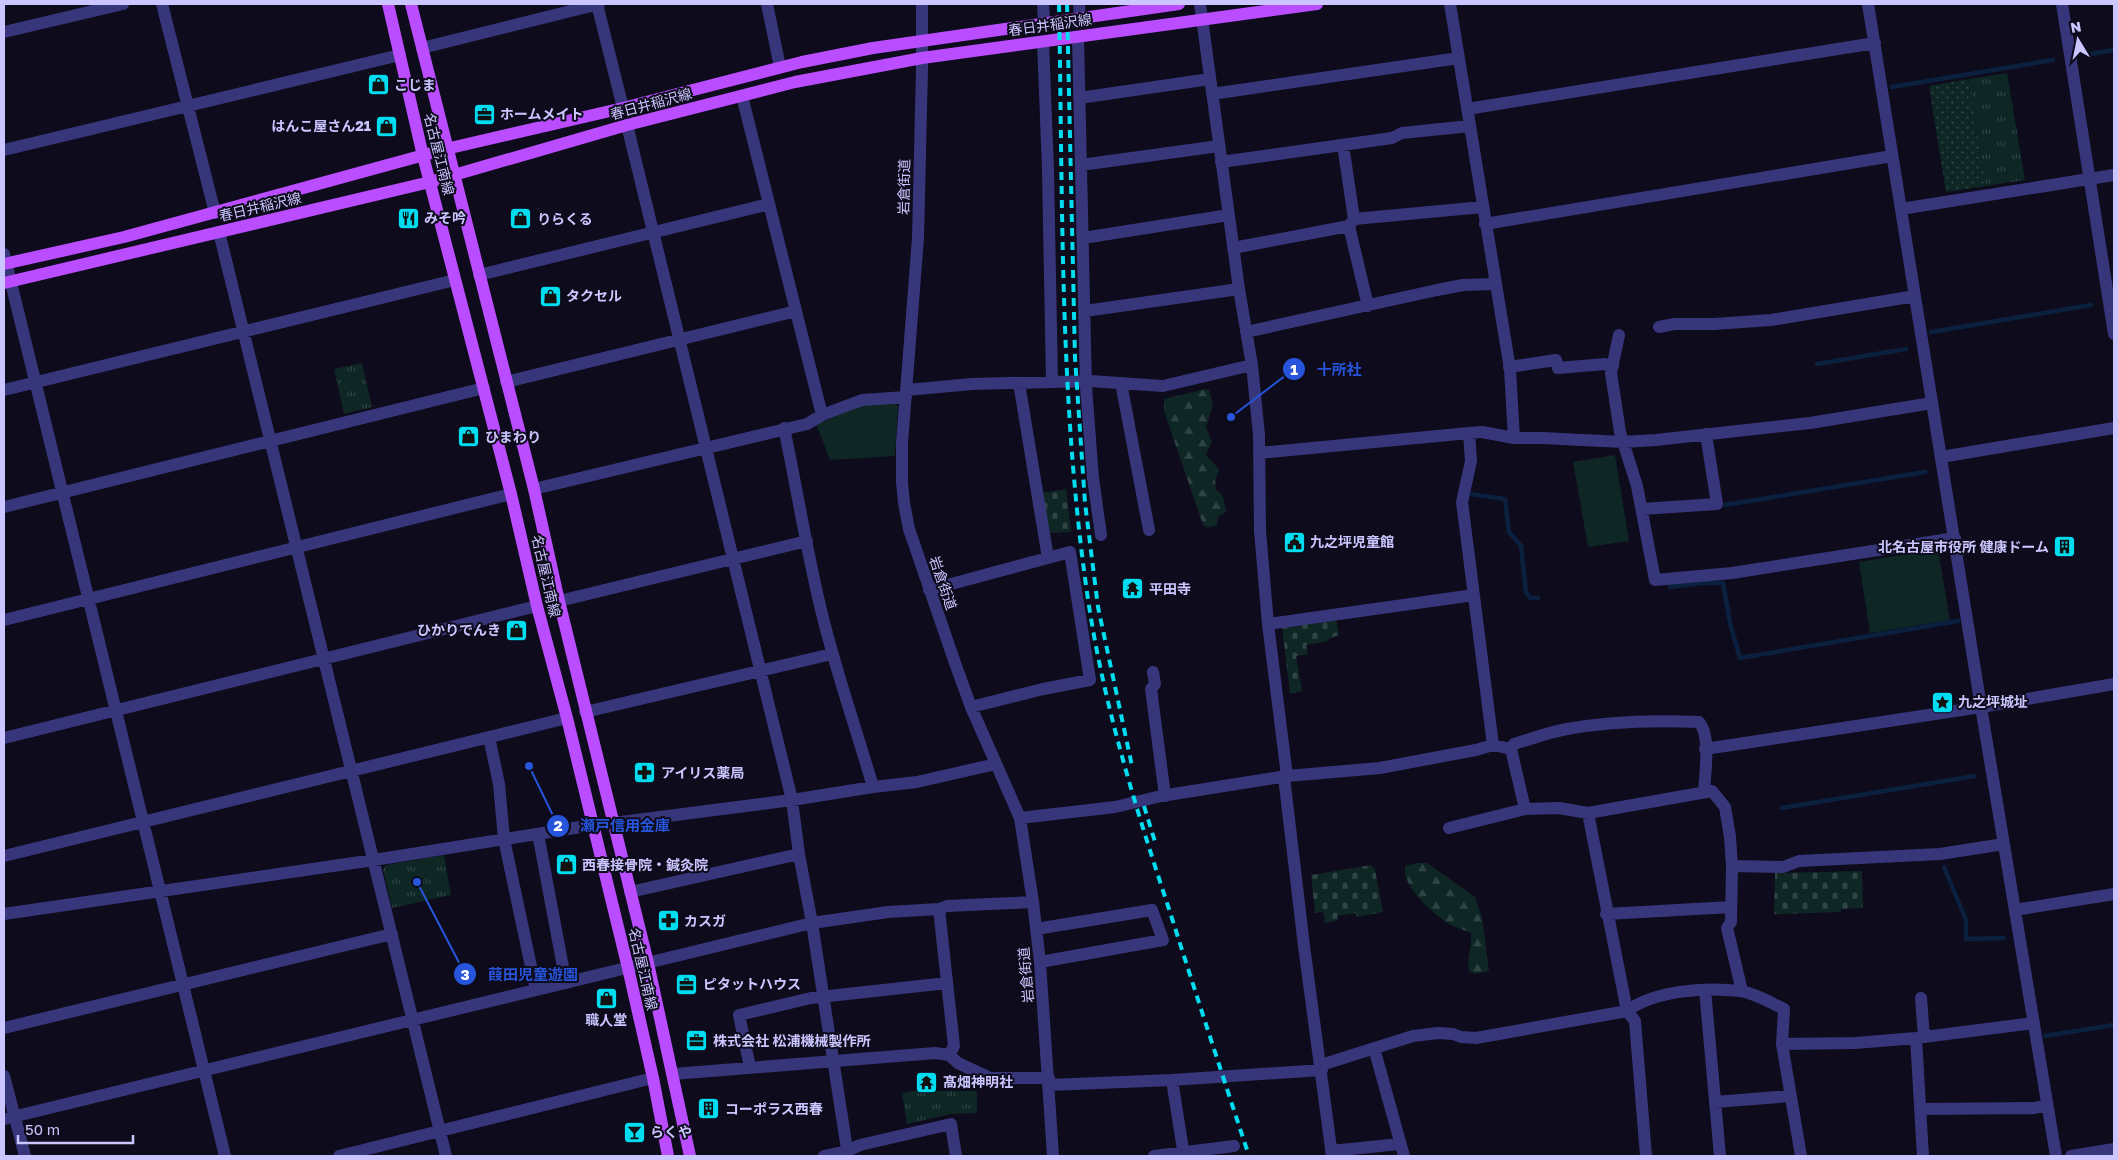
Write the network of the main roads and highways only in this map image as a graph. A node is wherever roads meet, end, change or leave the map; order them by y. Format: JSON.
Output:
{"nodes":[{"id":1,"x":388,"y":4,"type":"edge"},
{"id":2,"x":411,"y":4,"type":"edge"},
{"id":3,"x":1179,"y":4,"type":"edge"},
{"id":4,"x":1317,"y":4,"type":"edge"},
{"id":5,"x":446,"y":149,"type":"junction"},
{"id":6,"x":423,"y":156,"type":"junction"},
{"id":7,"x":453,"y":176,"type":"junction"},
{"id":8,"x":430,"y":182,"type":"junction"},
{"id":9,"x":5,"y":261,"type":"edge"},
{"id":10,"x":7,"y":283,"type":"edge"},
{"id":11,"x":668,"y":1156,"type":"edge"},
{"id":12,"x":690,"y":1156,"type":"edge"}],
"edges":[{"from":1,"to":6,"type":"main road","name":"名古屋江南線"},
{"from":2,"to":5,"type":"main road","name":"名古屋江南線"},
{"from":3,"to":5,"type":"main road","name":"春日井稲沢線"},
{"from":4,"to":7,"type":"main road","name":"春日井稲沢線"},
{"from":5,"to":6,"type":"main road","name":"春日井稲沢線"},
{"from":5,"to":7,"type":"main road","name":"名古屋江南線"},
{"from":6,"to":8,"type":"main road","name":"名古屋江南線"},
{"from":6,"to":9,"type":"main road","name":"春日井稲沢線"},
{"from":7,"to":8,"type":"main road","name":"春日井稲沢線"},
{"from":7,"to":12,"type":"main road","name":"名古屋江南線"},
{"from":8,"to":10,"type":"main road","name":"春日井稲沢線"},
{"from":8,"to":11,"type":"main road","name":"名古屋江南線"}]}
